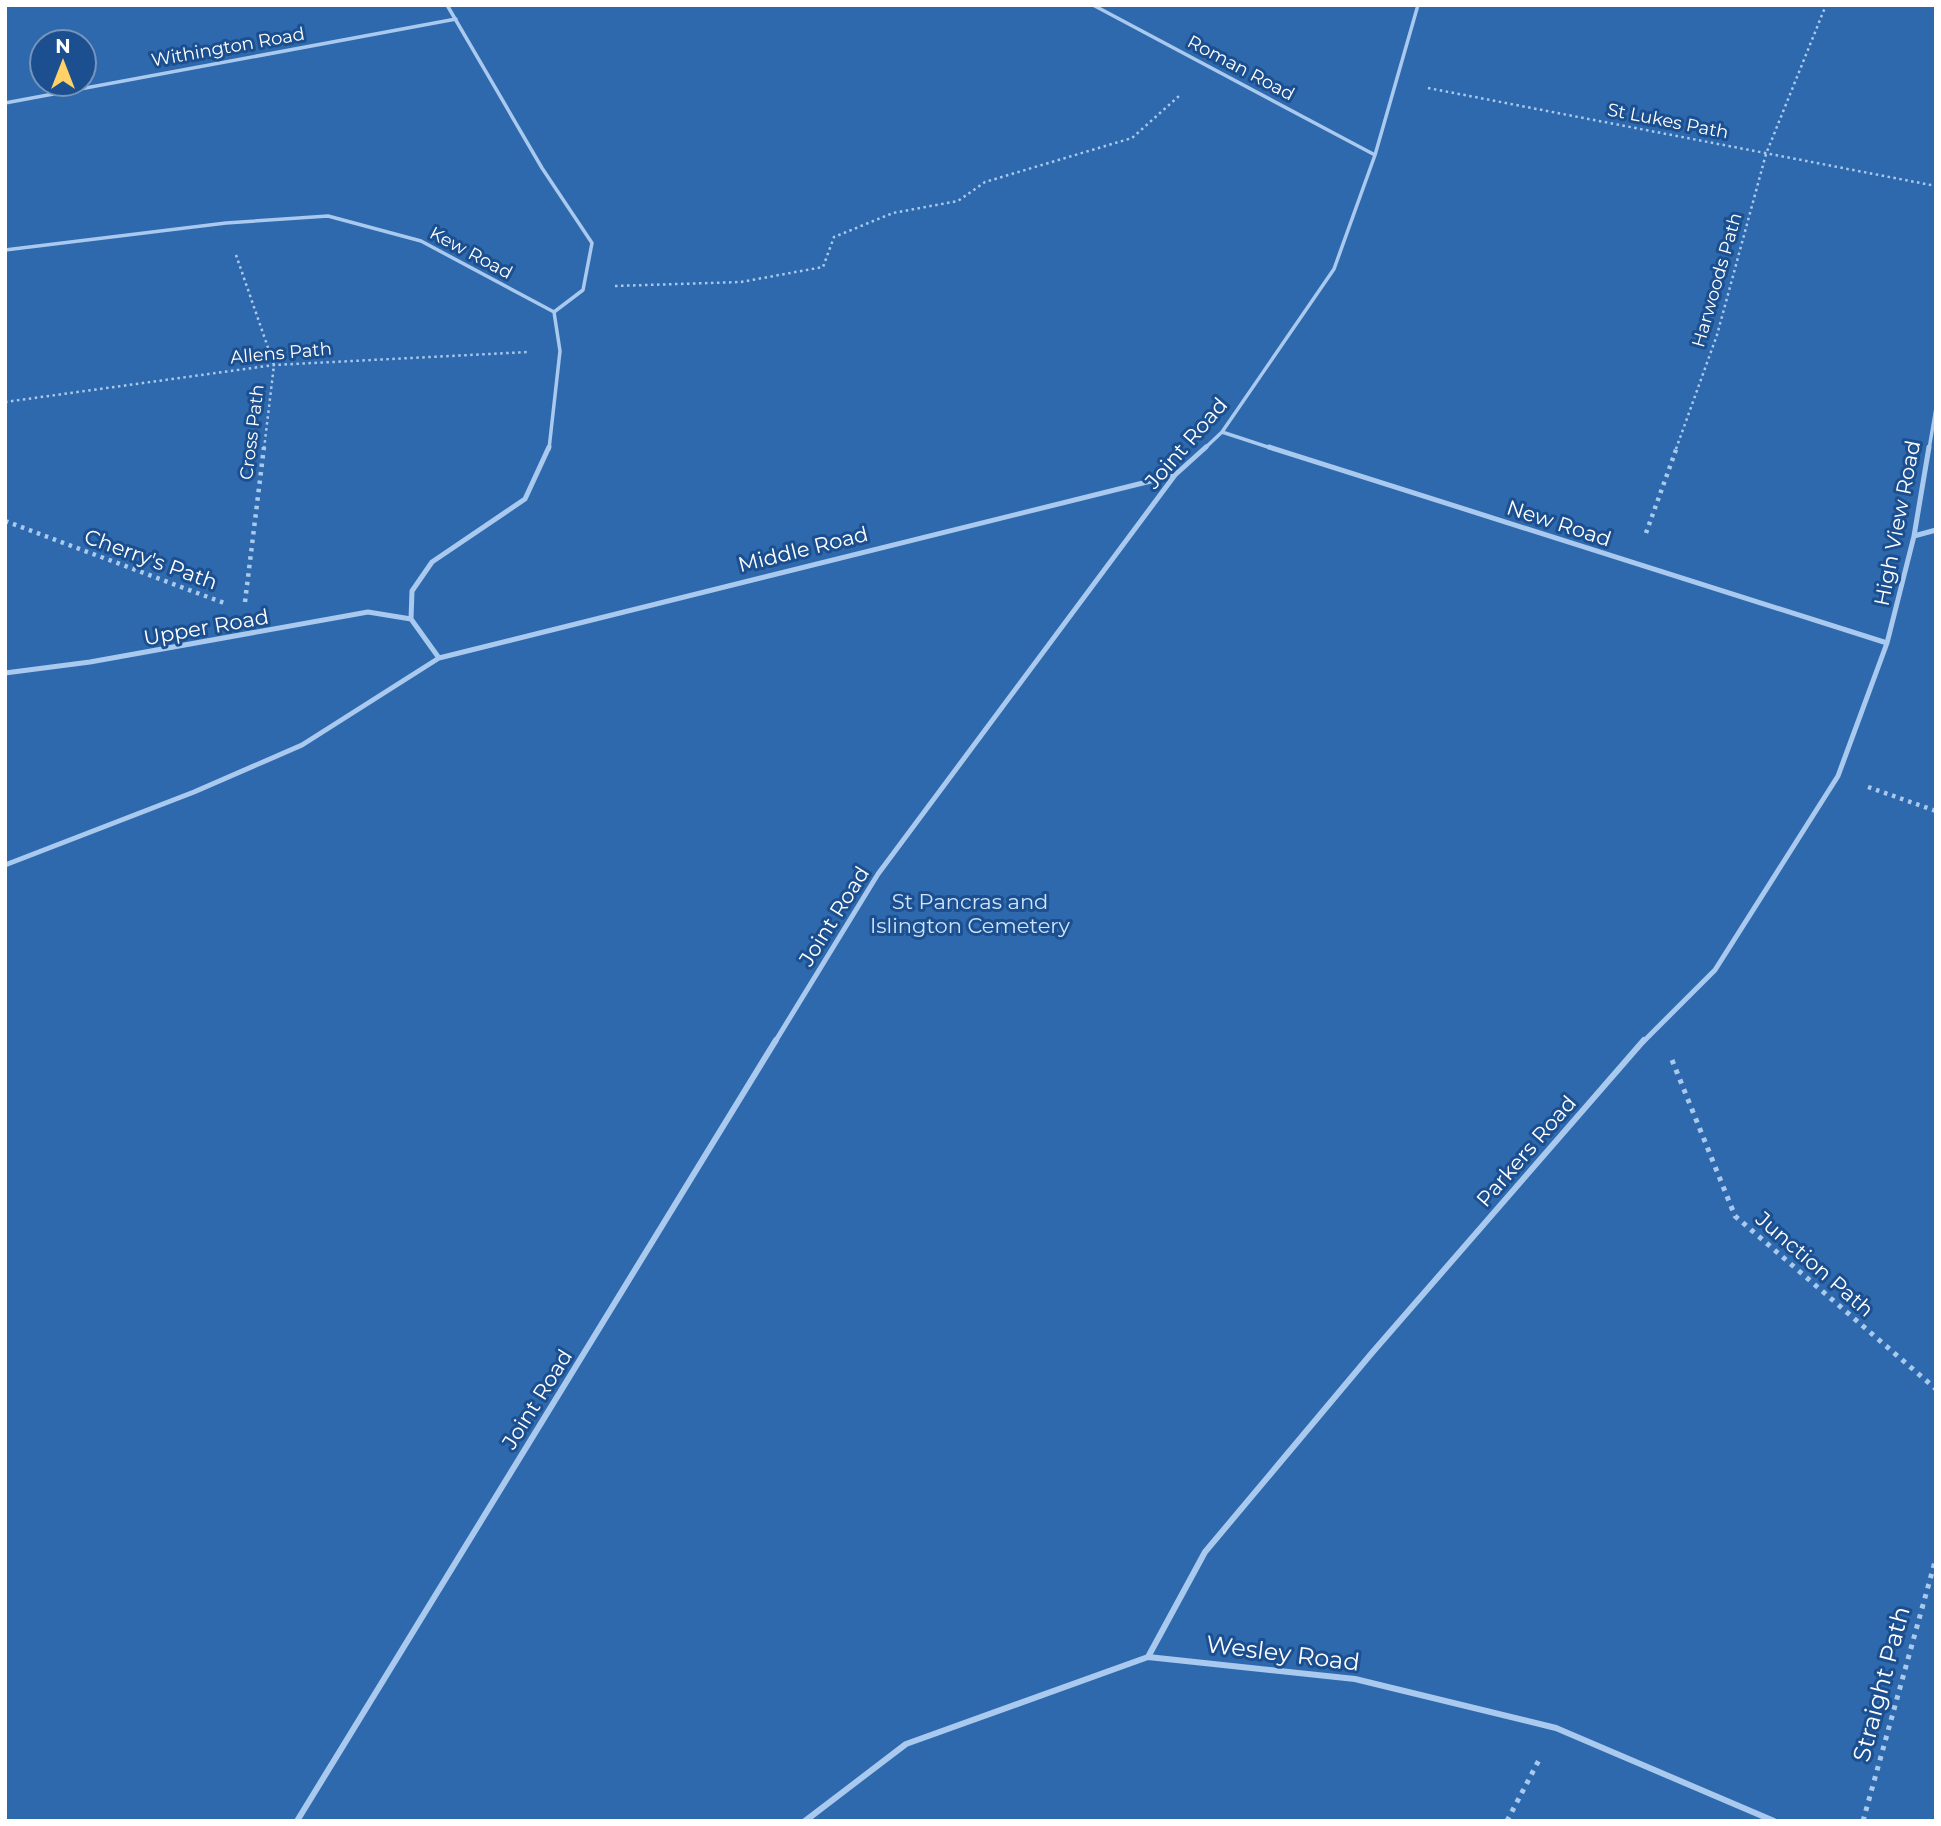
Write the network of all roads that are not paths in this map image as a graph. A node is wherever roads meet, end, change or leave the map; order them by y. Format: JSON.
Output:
{"nodes":[{"id":1,"x":447,"y":5,"type":"edge"},
{"id":2,"x":1093,"y":5,"type":"edge"},
{"id":3,"x":1418,"y":5,"type":"edge"},
{"id":4,"x":456,"y":19,"type":"junction"},
{"id":5,"x":5,"y":103,"type":"edge"},
{"id":6,"x":1375,"y":155,"type":"junction"},
{"id":7,"x":5,"y":250,"type":"edge"},
{"id":8,"x":554,"y":312,"type":"junction"},
{"id":9,"x":1936,"y":408,"type":"edge"},
{"id":10,"x":1222,"y":432,"type":"junction"},
{"id":11,"x":1175,"y":475,"type":"junction"},
{"id":12,"x":1936,"y":530,"type":"edge"},
{"id":13,"x":1914,"y":536,"type":"junction"},
{"id":14,"x":411,"y":619,"type":"junction"},
{"id":15,"x":1887,"y":643,"type":"junction"},
{"id":16,"x":439,"y":658,"type":"junction"},
{"id":17,"x":5,"y":673,"type":"edge"},
{"id":18,"x":5,"y":865,"type":"edge"},
{"id":19,"x":1148,"y":1657,"type":"junction"},
{"id":20,"x":297,"y":1821,"type":"edge"},
{"id":21,"x":805,"y":1821,"type":"edge"},
{"id":22,"x":1774,"y":1821,"type":"edge"}],
"edges":[{"from":1,"to":4,"type":"lane"},
{"from":2,"to":6,"type":"lane","name":"Roman Road"},
{"from":3,"to":6,"type":"lane","name":"Joint Road"},
{"from":4,"to":5,"type":"lane","name":"Withington Road"},
{"from":4,"to":8,"type":"lane"},
{"from":6,"to":10,"type":"lane","name":"Joint Road"},
{"from":7,"to":8,"type":"lane","name":"Kew Road"},
{"from":8,"to":14,"type":"lane"},
{"from":9,"to":13,"type":"lane","name":"High View Road"},
{"from":10,"to":11,"type":"lane","name":"Joint Road"},
{"from":10,"to":15,"type":"lane","name":"New Road"},
{"from":11,"to":16,"type":"lane","name":"Middle Road"},
{"from":11,"to":20,"type":"lane","name":"Joint Road"},
{"from":12,"to":13,"type":"lane"},
{"from":13,"to":15,"type":"lane","name":"High View Road"},
{"from":14,"to":16,"type":"lane"},
{"from":14,"to":17,"type":"lane","name":"Upper Road"},
{"from":15,"to":19,"type":"lane","name":"Parkers Road"},
{"from":16,"to":18,"type":"lane","name":"Middle Road"},
{"from":19,"to":21,"type":"lane","name":"Wesley Road"},
{"from":19,"to":22,"type":"lane","name":"Wesley Road"}]}
